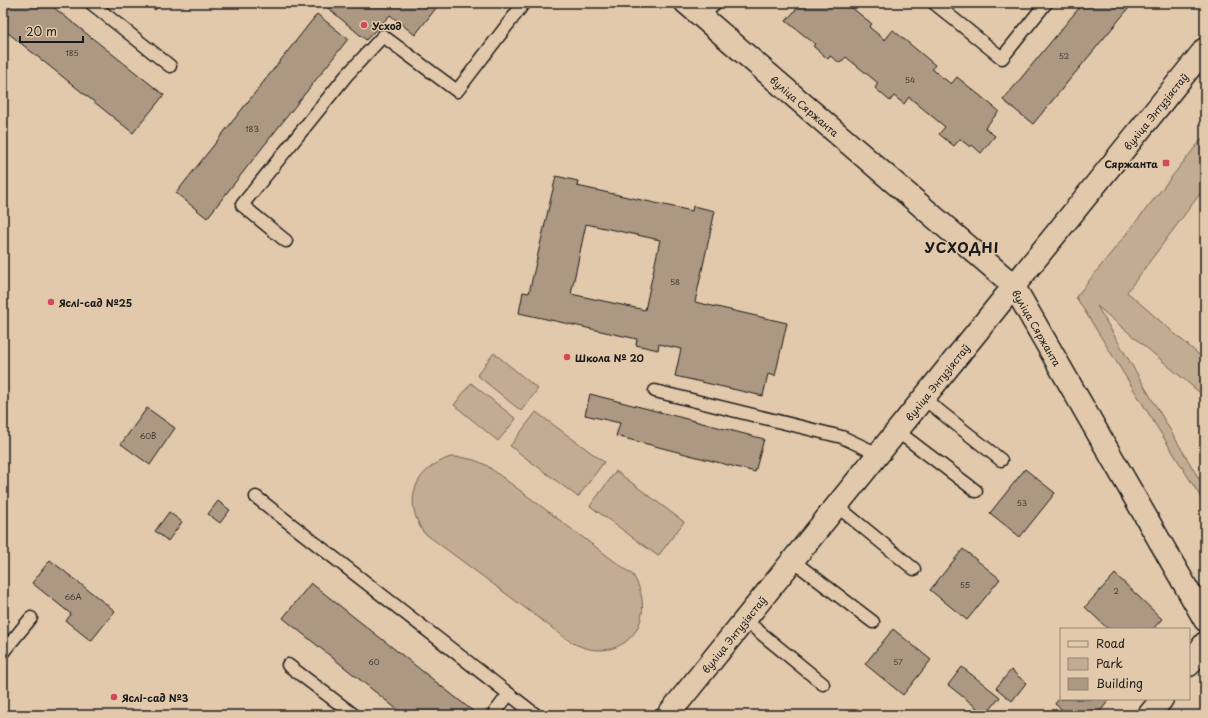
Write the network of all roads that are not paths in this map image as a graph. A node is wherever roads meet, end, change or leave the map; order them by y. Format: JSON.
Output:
{"nodes":[{"id":1,"x":91,"y":3,"type":"edge"},
{"id":2,"x":524,"y":3,"type":"edge"},
{"id":3,"x":686,"y":3,"type":"edge"},
{"id":4,"x":934,"y":3,"type":"edge"},
{"id":5,"x":1046,"y":3,"type":"edge"},
{"id":6,"x":709,"y":10,"type":"edge"},
{"id":7,"x":1205,"y":49,"type":"edge"},
{"id":8,"x":170,"y":66,"type":"dead end"},
{"id":9,"x":286,"y":241,"type":"dead end"},
{"id":10,"x":1014,"y":285,"type":"junction"},
{"id":11,"x":655,"y":391,"type":"dead end"},
{"id":12,"x":923,"y":398,"type":"junction"},
{"id":13,"x":897,"y":431,"type":"junction"},
{"id":14,"x":878,"y":454,"type":"junction"},
{"id":15,"x":1001,"y":460,"type":"dead end"},
{"id":16,"x":976,"y":491,"type":"dead end"},
{"id":17,"x":256,"y":497,"type":"dead end"},
{"id":18,"x":837,"y":506,"type":"junction"},
{"id":19,"x":793,"y":561,"type":"junction"},
{"id":20,"x":914,"y":569,"type":"dead end"},
{"id":21,"x":31,"y":618,"type":"dead end"},
{"id":22,"x":1205,"y":620,"type":"edge"},
{"id":23,"x":746,"y":621,"type":"junction"},
{"id":24,"x":873,"y":622,"type":"dead end"},
{"id":25,"x":1205,"y":643,"type":"edge"},
{"id":26,"x":3,"y":652,"type":"edge"},
{"id":27,"x":1190,"y":664,"type":"edge"},
{"id":28,"x":288,"y":665,"type":"dead end"},
{"id":29,"x":823,"y":684,"type":"dead end"},
{"id":30,"x":509,"y":694,"type":"junction"},
{"id":31,"x":1161,"y":700,"type":"edge"},
{"id":32,"x":354,"y":715,"type":"edge"},
{"id":33,"x":493,"y":715,"type":"edge"},
{"id":34,"x":536,"y":715,"type":"edge"},
{"id":35,"x":668,"y":715,"type":"edge"},
{"id":36,"x":1149,"y":715,"type":"edge"}],
"edges":[{"from":1,"to":8,"type":"lane"},
{"from":2,"to":9,"type":"lane"},
{"from":3,"to":6,"type":"main road","name":"вуліца Сяржанта"},
{"from":4,"to":5,"type":"lane"},
{"from":6,"to":10,"type":"main road","name":"вуліца Сяржанта"},
{"from":7,"to":10,"type":"main road","name":"вуліца Энтузіястаў"},
{"from":10,"to":12,"type":"main road","name":"вуліца Энтузіястаў"},
{"from":10,"to":22,"type":"main road","name":"вуліца Сяржанта"},
{"from":11,"to":14,"type":"lane"},
{"from":12,"to":13,"type":"main road","name":"вуліца Энтузіястаў"},
{"from":12,"to":15,"type":"lane"},
{"from":13,"to":14,"type":"main road","name":"вуліца Энтузіястаў"},
{"from":13,"to":16,"type":"lane"},
{"from":14,"to":18,"type":"main road","name":"вуліца Энтузіястаў"},
{"from":17,"to":30,"type":"lane"},
{"from":18,"to":19,"type":"main road","name":"вуліца Энтузіястаў"},
{"from":18,"to":20,"type":"lane"},
{"from":19,"to":23,"type":"main road","name":"вуліца Энтузіястаў"},
{"from":19,"to":24,"type":"lane"},
{"from":21,"to":26,"type":"lane"},
{"from":23,"to":29,"type":"lane"},
{"from":23,"to":35,"type":"main road","name":"вуліца Энтузіястаў"},
{"from":25,"to":27,"type":"main road"},
{"from":28,"to":32,"type":"lane"},
{"from":30,"to":33,"type":"lane"},
{"from":30,"to":34,"type":"lane"},
{"from":31,"to":36,"type":"main road"}]}
